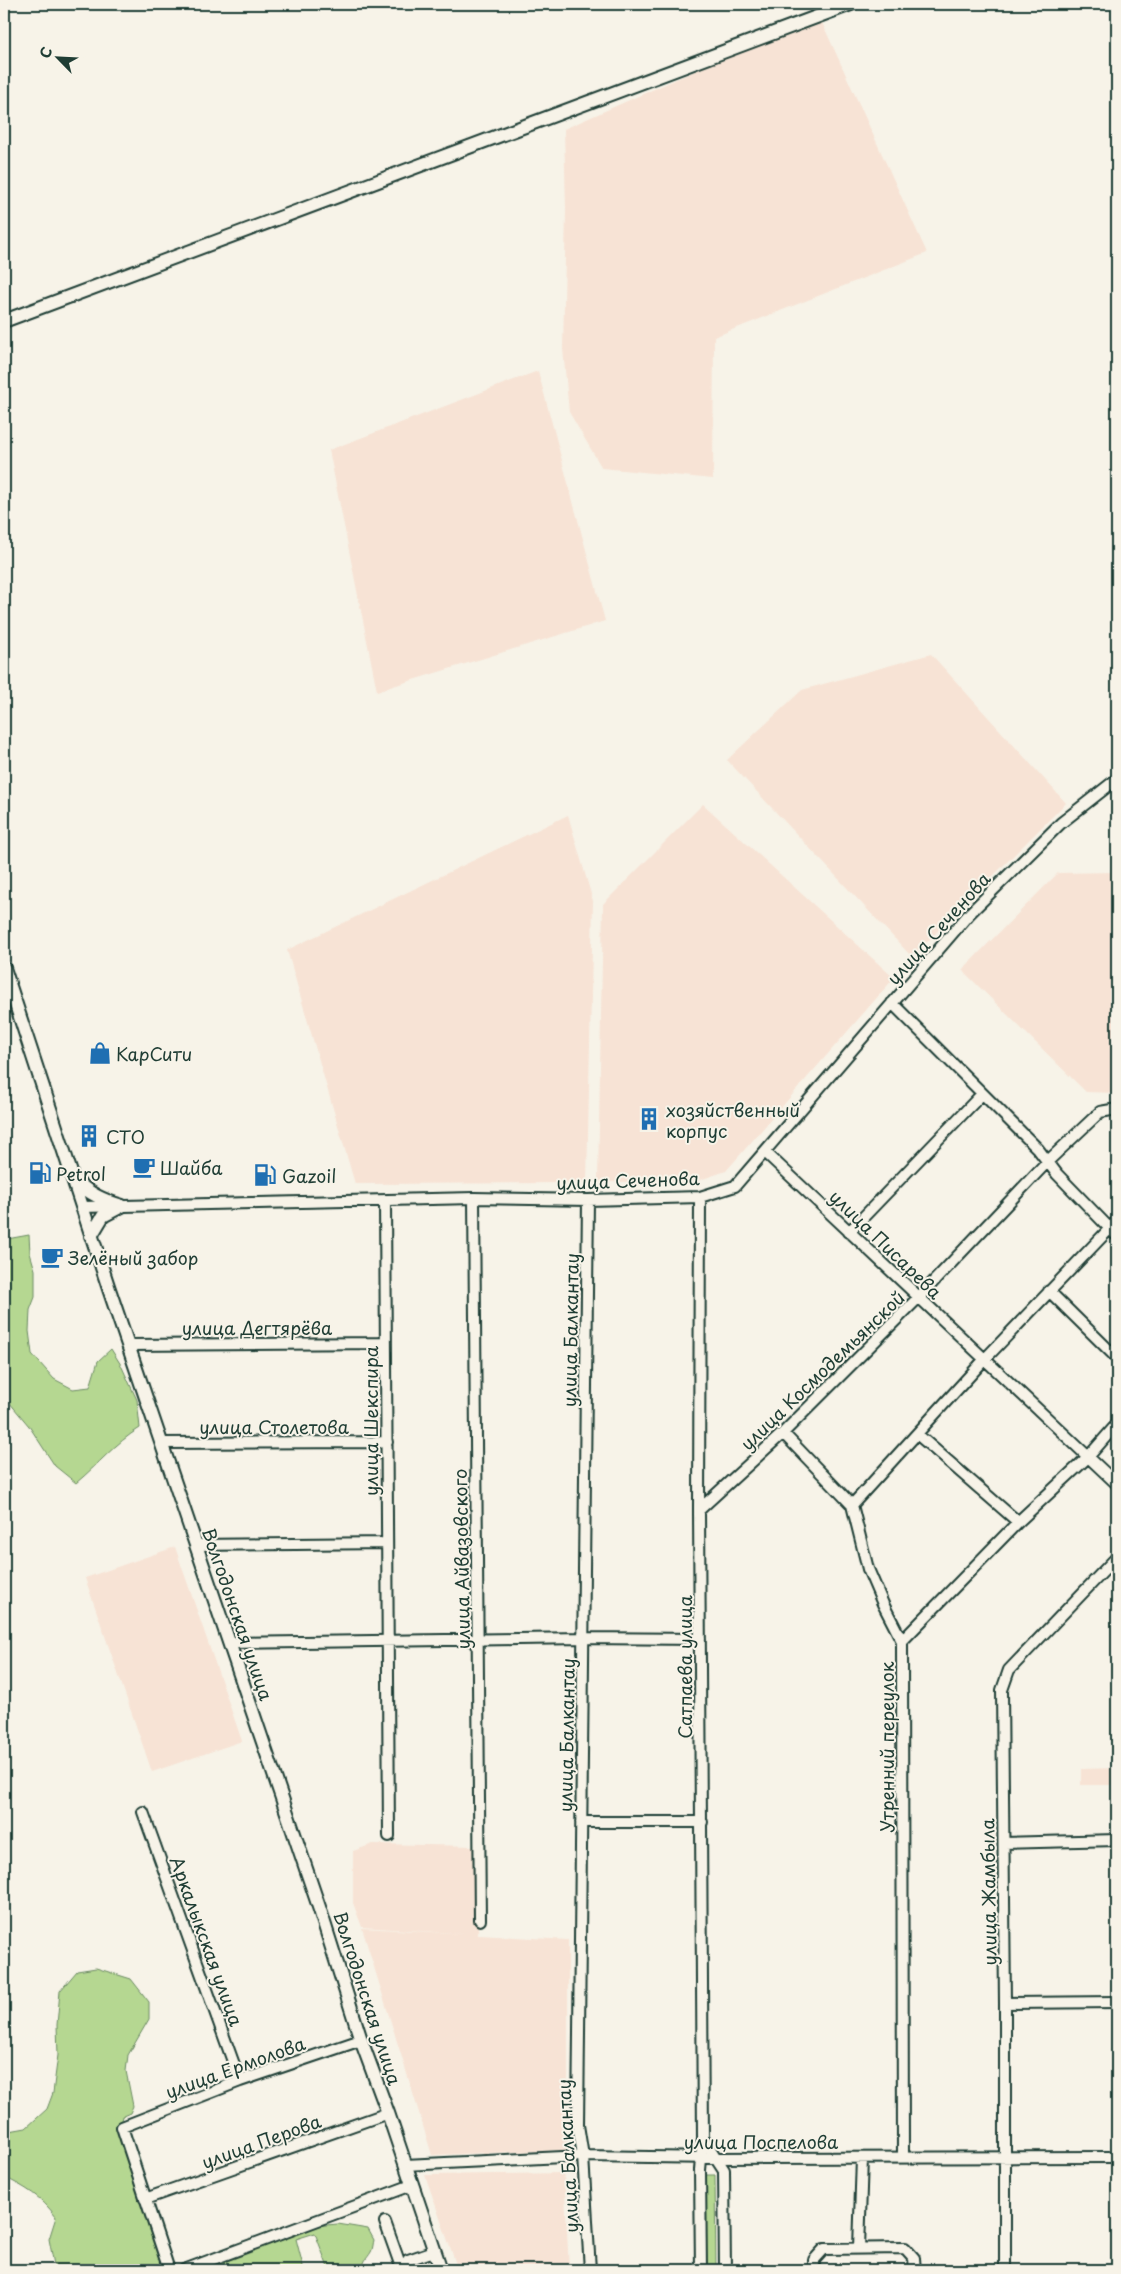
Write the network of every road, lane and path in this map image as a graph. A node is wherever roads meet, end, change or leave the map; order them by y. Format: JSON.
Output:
{"nodes":[{"id":1,"x":851,"y":4,"type":"edge"},
{"id":2,"x":4,"y":321,"type":"edge"},
{"id":3,"x":1117,"y":779,"type":"edge"},
{"id":4,"x":4,"y":968,"type":"edge"},
{"id":5,"x":892,"y":1003,"type":"junction"},
{"id":6,"x":982,"y":1094,"type":"junction"},
{"id":7,"x":1117,"y":1109,"type":"edge"},
{"id":8,"x":765,"y":1152,"type":"junction"},
{"id":9,"x":1048,"y":1161,"type":"junction"},
{"id":10,"x":72,"y":1177,"type":"junction"},
{"id":11,"x":700,"y":1196,"type":"junction"},
{"id":12,"x":474,"y":1198,"type":"junction"},
{"id":13,"x":588,"y":1200,"type":"junction"},
{"id":14,"x":385,"y":1201,"type":"junction"},
{"id":15,"x":122,"y":1206,"type":"junction"},
{"id":16,"x":82,"y":1207,"type":"junction"},
{"id":17,"x":1117,"y":1221,"type":"edge"},
{"id":18,"x":1109,"y":1229,"type":"junction"},
{"id":19,"x":849,"y":1232,"type":"junction"},
{"id":20,"x":92,"y":1236,"type":"junction"},
{"id":21,"x":1117,"y":1236,"type":"edge"},
{"id":22,"x":1048,"y":1291,"type":"junction"},
{"id":23,"x":918,"y":1298,"type":"junction"},
{"id":24,"x":386,"y":1343,"type":"junction"},
{"id":25,"x":128,"y":1344,"type":"junction"},
{"id":26,"x":1117,"y":1358,"type":"edge"},
{"id":27,"x":984,"y":1360,"type":"junction"},
{"id":28,"x":1117,"y":1424,"type":"edge"},
{"id":29,"x":783,"y":1432,"type":"junction"},
{"id":30,"x":917,"y":1434,"type":"junction"},
{"id":31,"x":387,"y":1442,"type":"junction"},
{"id":32,"x":161,"y":1443,"type":"junction"},
{"id":33,"x":1089,"y":1456,"type":"junction"},
{"id":34,"x":1117,"y":1484,"type":"edge"},
{"id":35,"x":852,"y":1505,"type":"junction"},
{"id":36,"x":699,"y":1510,"type":"junction"},
{"id":37,"x":1018,"y":1522,"type":"junction"},
{"id":38,"x":388,"y":1543,"type":"junction"},
{"id":39,"x":196,"y":1544,"type":"junction"},
{"id":40,"x":1117,"y":1557,"type":"edge"},
{"id":41,"x":583,"y":1638,"type":"junction"},
{"id":42,"x":478,"y":1639,"type":"junction"},
{"id":43,"x":700,"y":1639,"type":"junction"},
{"id":44,"x":388,"y":1640,"type":"junction"},
{"id":45,"x":902,"y":1641,"type":"junction"},
{"id":46,"x":229,"y":1642,"type":"junction"},
{"id":47,"x":143,"y":1812,"type":"dead end"},
{"id":48,"x":581,"y":1822,"type":"junction"},
{"id":49,"x":702,"y":1822,"type":"junction"},
{"id":50,"x":389,"y":1836,"type":"dead end"},
{"id":51,"x":1117,"y":1840,"type":"edge"},
{"id":52,"x":1004,"y":1843,"type":"junction"},
{"id":53,"x":480,"y":1920,"type":"dead end"},
{"id":54,"x":1117,"y":2002,"type":"edge"},
{"id":55,"x":1006,"y":2003,"type":"junction"},
{"id":56,"x":361,"y":2040,"type":"junction"},
{"id":57,"x":240,"y":2081,"type":"junction"},
{"id":58,"x":388,"y":2112,"type":"junction"},
{"id":59,"x":703,"y":2138,"type":"junction"},
{"id":60,"x":583,"y":2156,"type":"junction"},
{"id":61,"x":1005,"y":2157,"type":"junction"},
{"id":62,"x":1117,"y":2157,"type":"edge"},
{"id":63,"x":701,"y":2158,"type":"junction"},
{"id":64,"x":716,"y":2158,"type":"junction"},
{"id":65,"x":862,"y":2158,"type":"junction"},
{"id":66,"x":903,"y":2158,"type":"junction"},
{"id":67,"x":405,"y":2165,"type":"junction"},
{"id":68,"x":412,"y":2185,"type":"junction"},
{"id":69,"x":145,"y":2200,"type":"junction"},
{"id":70,"x":385,"y":2222,"type":"dead end"},
{"id":71,"x":859,"y":2248,"type":"junction"},
{"id":72,"x":434,"y":2251,"type":"junction"},
{"id":73,"x":403,"y":2266,"type":"edge"},
{"id":74,"x":169,"y":2270,"type":"edge"},
{"id":75,"x":184,"y":2270,"type":"edge"},
{"id":76,"x":441,"y":2270,"type":"edge"},
{"id":77,"x":590,"y":2270,"type":"edge"},
{"id":78,"x":701,"y":2270,"type":"edge"},
{"id":79,"x":725,"y":2270,"type":"edge"},
{"id":80,"x":814,"y":2270,"type":"edge"},
{"id":81,"x":915,"y":2270,"type":"edge"},
{"id":82,"x":1005,"y":2270,"type":"edge"}],
"edges":[{"from":1,"to":2,"type":"main road"},
{"from":3,"to":5,"type":"street","name":"улица Сеченова"},
{"from":4,"to":10,"type":"main road","name":"Волгодонская улица"},
{"from":5,"to":6,"type":"street"},
{"from":5,"to":8,"type":"street","name":"улица Сеченова"},
{"from":6,"to":9,"type":"street"},
{"from":6,"to":19,"type":"street"},
{"from":7,"to":9,"type":"street","name":"улица Космодемьянской"},
{"from":8,"to":11,"type":"street","name":"улица Сеченова"},
{"from":8,"to":19,"type":"street","name":"улица Писарева"},
{"from":9,"to":18,"type":"street"},
{"from":9,"to":23,"type":"street","name":"улица Космодемьянской"},
{"from":10,"to":15,"type":"main road"},
{"from":10,"to":16,"type":"main road","name":"Волгодонская улица"},
{"from":11,"to":13,"type":"street","name":"улица Сеченова"},
{"from":11,"to":36,"type":"street","name":"Сатпаева улица"},
{"from":12,"to":13,"type":"street","name":"улица Сеченова"},
{"from":12,"to":14,"type":"street","name":"улица Сеченова"},
{"from":12,"to":42,"type":"street","name":"улица Айвазовского"},
{"from":13,"to":41,"type":"street","name":"улица Балкантау"},
{"from":14,"to":15,"type":"street","name":"улица Сеченова"},
{"from":14,"to":24,"type":"street","name":"улица Шекспира"},
{"from":15,"to":16,"type":"street","name":"улица Сеченова"},
{"from":15,"to":20,"type":"main road"},
{"from":16,"to":20,"type":"main road","name":"Волгодонская улица"},
{"from":17,"to":18,"type":"street"},
{"from":18,"to":21,"type":"street"},
{"from":18,"to":22,"type":"street"},
{"from":19,"to":23,"type":"street","name":"улица Писарева"},
{"from":20,"to":25,"type":"main road","name":"Волгодонская улица"},
{"from":22,"to":26,"type":"street"},
{"from":22,"to":27,"type":"street"},
{"from":23,"to":27,"type":"street","name":"улица Писарева"},
{"from":23,"to":29,"type":"street","name":"улица Космодемьянской"},
{"from":24,"to":25,"type":"street","name":"улица Дегтярёва"},
{"from":24,"to":31,"type":"street","name":"улица Шекспира"},
{"from":25,"to":32,"type":"main road","name":"Волгодонская улица"},
{"from":27,"to":30,"type":"street"},
{"from":27,"to":33,"type":"street","name":"улица Писарева"},
{"from":28,"to":33,"type":"street","name":"Утренний переулок"},
{"from":29,"to":35,"type":"street"},
{"from":29,"to":36,"type":"street","name":"улица Космодемьянской"},
{"from":30,"to":35,"type":"street"},
{"from":30,"to":37,"type":"street"},
{"from":31,"to":32,"type":"street","name":"улица Столетова"},
{"from":31,"to":38,"type":"street","name":"улица Шекспира"},
{"from":32,"to":39,"type":"main road","name":"Волгодонская улица"},
{"from":33,"to":34,"type":"street","name":"улица Писарева"},
{"from":33,"to":37,"type":"street","name":"Утренний переулок"},
{"from":35,"to":45,"type":"street"},
{"from":36,"to":43,"type":"street","name":"Сатпаева улица"},
{"from":37,"to":45,"type":"street","name":"Утренний переулок"},
{"from":38,"to":39,"type":"street"},
{"from":38,"to":44,"type":"street","name":"улица Шекспира"},
{"from":39,"to":46,"type":"main road","name":"Волгодонская улица"},
{"from":40,"to":52,"type":"street","name":"улица Жамбыла"},
{"from":41,"to":42,"type":"street"},
{"from":41,"to":43,"type":"street"},
{"from":41,"to":48,"type":"street","name":"улица Балкантау"},
{"from":42,"to":44,"type":"street"},
{"from":42,"to":53,"type":"street","name":"улица Айвазовского"},
{"from":43,"to":49,"type":"street","name":"Сатпаева улица"},
{"from":44,"to":46,"type":"street"},
{"from":44,"to":50,"type":"street","name":"улица Шекспира"},
{"from":45,"to":66,"type":"street","name":"Утренний переулок"},
{"from":46,"to":56,"type":"main road","name":"Волгодонская улица"},
{"from":47,"to":57,"type":"street","name":"Аркалыкская улица"},
{"from":48,"to":49,"type":"street"},
{"from":48,"to":60,"type":"street","name":"улица Балкантау"},
{"from":49,"to":59,"type":"street","name":"Сатпаева улица"},
{"from":51,"to":52,"type":"street"},
{"from":52,"to":55,"type":"street","name":"улица Жамбыла"},
{"from":54,"to":55,"type":"street"},
{"from":55,"to":61,"type":"street","name":"улица Жамбыла"},
{"from":56,"to":57,"type":"street","name":"улица Ермолова"},
{"from":56,"to":58,"type":"main road","name":"Волгодонская улица"},
{"from":57,"to":69,"type":"street","name":"улица Ермолова"},
{"from":58,"to":67,"type":"main road","name":"Волгодонская улица"},
{"from":58,"to":69,"type":"street","name":"улица Перова"},
{"from":59,"to":63,"type":"street","name":"Сатпаева улица"},
{"from":59,"to":64,"type":"street"},
{"from":60,"to":63,"type":"street","name":"улица Поспелова"},
{"from":60,"to":67,"type":"street","name":"улица Поспелова"},
{"from":60,"to":77,"type":"street","name":"улица Балкантау"},
{"from":61,"to":62,"type":"street","name":"улица Поспелова"},
{"from":61,"to":66,"type":"street","name":"улица Поспелова"},
{"from":61,"to":82,"type":"street","name":"улица Жамбыла"},
{"from":63,"to":64,"type":"street","name":"улица Поспелова"},
{"from":63,"to":78,"type":"street","name":"Сатпаева улица"},
{"from":64,"to":65,"type":"street","name":"улица Поспелова"},
{"from":64,"to":79,"type":"street"},
{"from":65,"to":66,"type":"street","name":"улица Поспелова"},
{"from":65,"to":71,"type":"street"},
{"from":67,"to":68,"type":"main road","name":"Волгодонская улица"},
{"from":68,"to":72,"type":"main road","name":"Волгодонская улица"},
{"from":68,"to":75,"type":"street"},
{"from":69,"to":74,"type":"street"},
{"from":70,"to":73,"type":"street"},
{"from":71,"to":80,"type":"street"},
{"from":71,"to":81,"type":"street"},
{"from":72,"to":73,"type":"street"},
{"from":72,"to":76,"type":"main road","name":"Волгодонская улица"}]}
